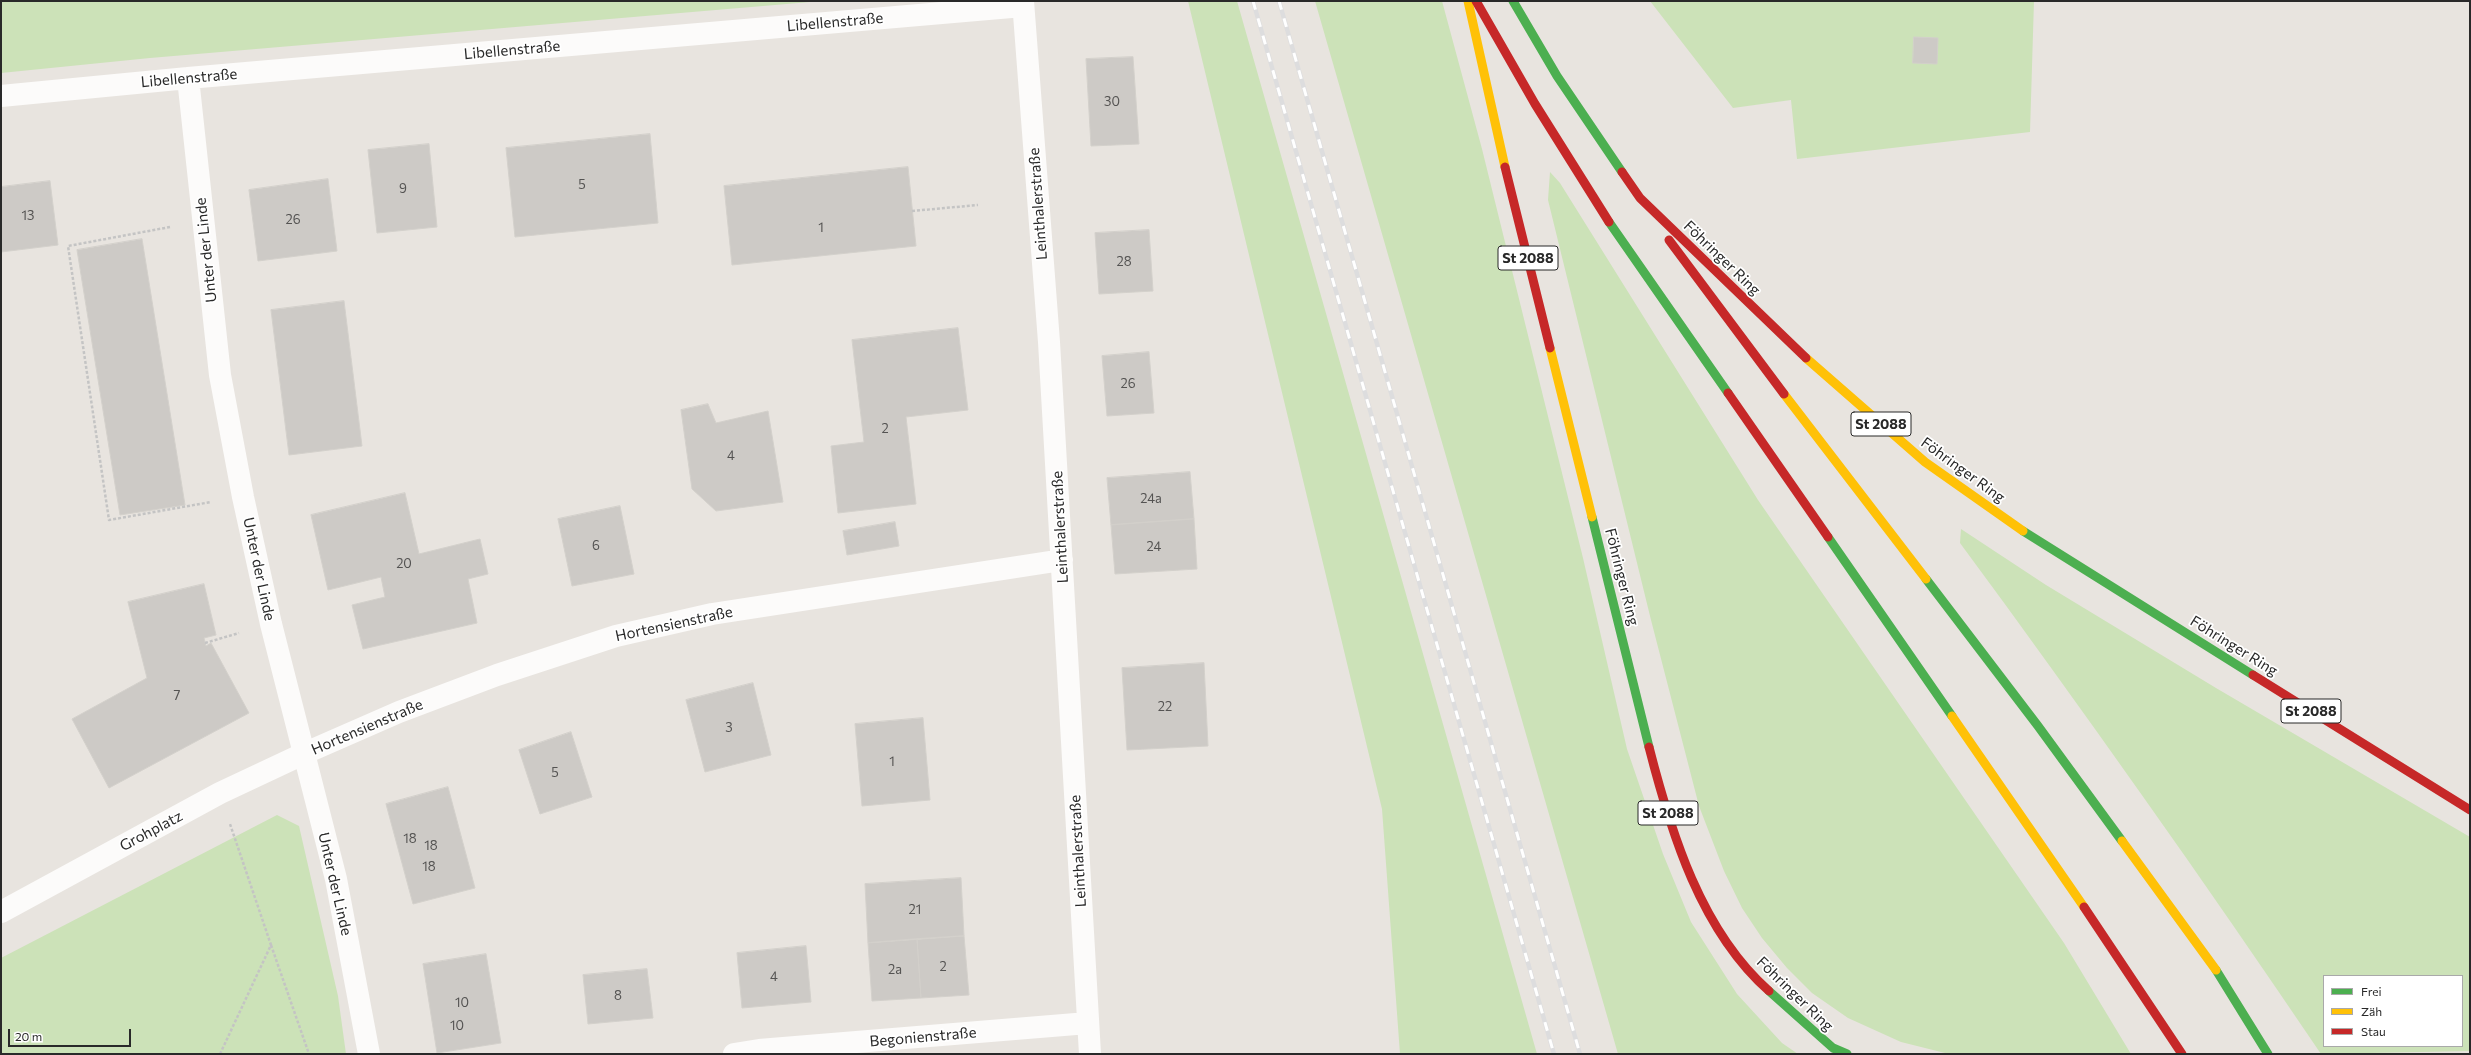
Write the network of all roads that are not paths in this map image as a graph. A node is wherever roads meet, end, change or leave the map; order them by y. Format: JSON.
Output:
{"nodes":[{"id":1,"x":1468,"y":1,"type":"edge"},
{"id":2,"x":1476,"y":1,"type":"edge"},
{"id":3,"x":1513,"y":1,"type":"edge"},
{"id":4,"x":1023,"y":4,"type":"edge"},
{"id":5,"x":188,"y":78,"type":"junction"},
{"id":6,"x":1,"y":96,"type":"edge"},
{"id":7,"x":1640,"y":198,"type":"junction"},
{"id":8,"x":1062,"y":560,"type":"junction"},
{"id":9,"x":303,"y":754,"type":"junction"},
{"id":10,"x":2470,"y":810,"type":"edge"},
{"id":11,"x":1,"y":912,"type":"edge"},
{"id":12,"x":1088,"y":1023,"type":"junction"},
{"id":13,"x":369,"y":1054,"type":"edge"},
{"id":14,"x":734,"y":1054,"type":"edge"},
{"id":15,"x":1090,"y":1054,"type":"edge"},
{"id":16,"x":1847,"y":1054,"type":"edge"},
{"id":17,"x":2182,"y":1054,"type":"edge"},
{"id":18,"x":2268,"y":1054,"type":"edge"}],
"edges":[{"from":1,"to":16,"type":"highway","name":"Föhringer Ring","number":"St 2088"},
{"from":2,"to":17,"type":"highway"},
{"from":3,"to":7,"type":"highway","name":"Föhringer Ring","number":"St 2088"},
{"from":4,"to":5,"type":"street","name":"Libellenstraße"},
{"from":4,"to":8,"type":"street","name":"Leinthalerstraße"},
{"from":5,"to":6,"type":"street","name":"Libellenstraße"},
{"from":5,"to":9,"type":"street","name":"Unter der Linde"},
{"from":7,"to":10,"type":"highway","name":"Föhringer Ring","number":"St 2088"},
{"from":7,"to":18,"type":"highway"},
{"from":8,"to":9,"type":"street","name":"Hortensienstraße"},
{"from":8,"to":12,"type":"street","name":"Leinthalerstraße"},
{"from":9,"to":11,"type":"street","name":"Grohplatz"},
{"from":9,"to":13,"type":"street","name":"Unter der Linde"},
{"from":12,"to":14,"type":"street","name":"Begonienstraße"},
{"from":12,"to":15,"type":"street","name":"Leinthalerstraße"}]}
